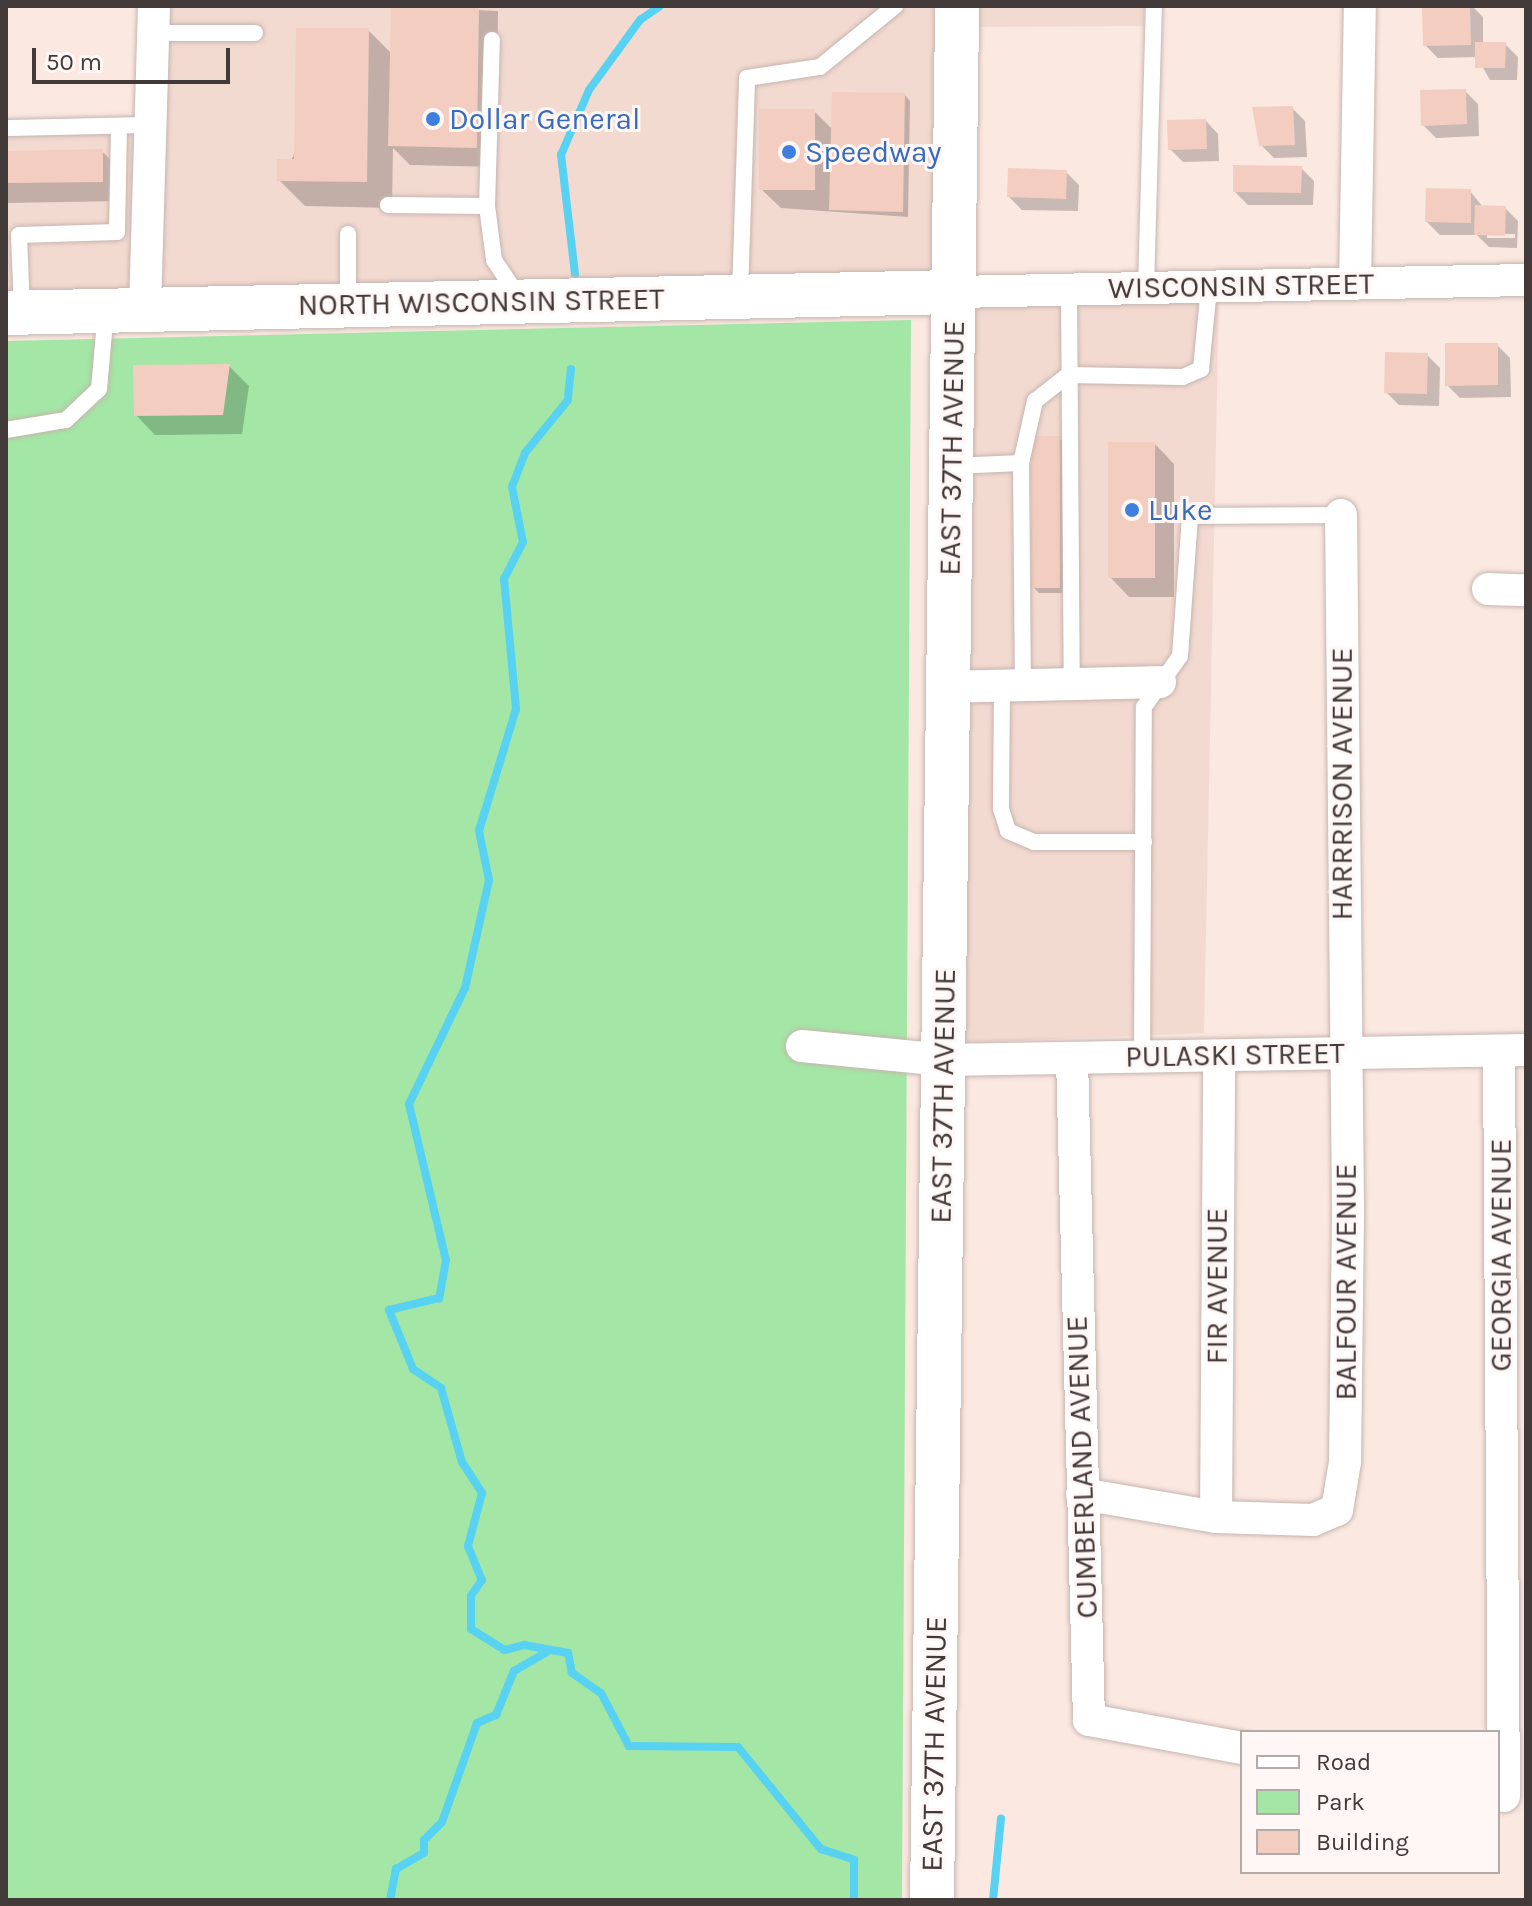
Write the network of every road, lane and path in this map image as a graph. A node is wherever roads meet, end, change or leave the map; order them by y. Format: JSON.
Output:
{"nodes":[{"id":1,"x":895,"y":6,"type":"edge"},
{"id":2,"x":957,"y":6,"type":"edge"},
{"id":3,"x":1154,"y":6,"type":"edge"},
{"id":4,"x":1360,"y":6,"type":"edge"},
{"id":5,"x":154,"y":19,"type":"edge"},
{"id":6,"x":255,"y":33,"type":"dead end"},
{"id":7,"x":492,"y":40,"type":"dead end"},
{"id":8,"x":135,"y":126,"type":"junction"},
{"id":9,"x":6,"y":128,"type":"edge"},
{"id":10,"x":388,"y":205,"type":"dead end"},
{"id":11,"x":487,"y":206,"type":"junction"},
{"id":12,"x":348,"y":234,"type":"dead end"},
{"id":13,"x":1526,"y":280,"type":"edge"},
{"id":14,"x":1355,"y":284,"type":"junction"},
{"id":15,"x":1209,"y":287,"type":"junction"},
{"id":16,"x":1146,"y":288,"type":"junction"},
{"id":17,"x":1069,"y":290,"type":"junction"},
{"id":18,"x":956,"y":292,"type":"junction"},
{"id":19,"x":740,"y":296,"type":"junction"},
{"id":20,"x":521,"y":301,"type":"junction"},
{"id":21,"x":348,"y":305,"type":"junction"},
{"id":22,"x":125,"y":309,"type":"junction"},
{"id":23,"x":14,"y":313,"type":"edge"},
{"id":24,"x":1068,"y":375,"type":"junction"},
{"id":25,"x":6,"y":430,"type":"edge"},
{"id":26,"x":1021,"y":463,"type":"junction"},
{"id":27,"x":951,"y":466,"type":"junction"},
{"id":28,"x":1341,"y":515,"type":"joint"},
{"id":29,"x":1488,"y":589,"type":"dead end"},
{"id":30,"x":1526,"y":590,"type":"edge"},
{"id":31,"x":1160,"y":682,"type":"junction"},
{"id":32,"x":1072,"y":684,"type":"junction"},
{"id":33,"x":1012,"y":686,"type":"junction"},
{"id":34,"x":946,"y":687,"type":"junction"},
{"id":35,"x":1144,"y":842,"type":"junction"},
{"id":36,"x":802,"y":1046,"type":"dead end"},
{"id":37,"x":1513,"y":1050,"type":"edge"},
{"id":38,"x":1344,"y":1053,"type":"junction"},
{"id":39,"x":1219,"y":1056,"type":"junction"},
{"id":40,"x":1142,"y":1057,"type":"junction"},
{"id":41,"x":1072,"y":1058,"type":"junction"},
{"id":42,"x":944,"y":1060,"type":"junction"},
{"id":43,"x":1082,"y":1494,"type":"junction"},
{"id":44,"x":1216,"y":1517,"type":"junction"},
{"id":45,"x":1240,"y":1748,"type":"edge"},
{"id":46,"x":1509,"y":1795,"type":"edge"},
{"id":47,"x":932,"y":1900,"type":"edge"}],
"edges":[{"from":1,"to":19,"type":"lane"},
{"from":2,"to":18,"type":"main road","name":"EAST 37TH AVENUE"},
{"from":3,"to":16,"type":"lane"},
{"from":4,"to":14,"type":"street"},
{"from":5,"to":6,"type":"lane"},
{"from":5,"to":8,"type":"street"},
{"from":7,"to":11,"type":"lane"},
{"from":8,"to":9,"type":"lane"},
{"from":8,"to":22,"type":"street"},
{"from":8,"to":23,"type":"lane"},
{"from":10,"to":11,"type":"lane"},
{"from":11,"to":20,"type":"lane"},
{"from":12,"to":21,"type":"lane"},
{"from":13,"to":14,"type":"street","name":"WISCONSIN STREET"},
{"from":14,"to":15,"type":"street","name":"WISCONSIN STREET"},
{"from":15,"to":16,"type":"street","name":"WISCONSIN STREET"},
{"from":15,"to":24,"type":"lane"},
{"from":16,"to":17,"type":"street","name":"WISCONSIN STREET"},
{"from":17,"to":18,"type":"street","name":"WISCONSIN STREET"},
{"from":17,"to":24,"type":"lane"},
{"from":18,"to":19,"type":"main road","name":"NORTH WISCONSIN STREET"},
{"from":18,"to":27,"type":"main road","name":"EAST 37TH AVENUE"},
{"from":19,"to":20,"type":"main road","name":"NORTH WISCONSIN STREET"},
{"from":20,"to":21,"type":"main road","name":"NORTH WISCONSIN STREET"},
{"from":21,"to":22,"type":"main road","name":"NORTH WISCONSIN STREET"},
{"from":22,"to":23,"type":"main road","name":"NORTH WISCONSIN STREET"},
{"from":22,"to":25,"type":"lane"},
{"from":24,"to":26,"type":"lane"},
{"from":24,"to":32,"type":"lane"},
{"from":26,"to":27,"type":"lane"},
{"from":26,"to":33,"type":"lane"},
{"from":27,"to":34,"type":"main road","name":"EAST 37TH AVENUE"},
{"from":28,"to":31,"type":"lane"},
{"from":28,"to":38,"type":"street","name":"HARRRISON AVENUE"},
{"from":29,"to":30,"type":"street"},
{"from":31,"to":32,"type":"street"},
{"from":31,"to":35,"type":"lane"},
{"from":32,"to":33,"type":"street"},
{"from":33,"to":34,"type":"street"},
{"from":33,"to":35,"type":"lane"},
{"from":34,"to":42,"type":"main road","name":"EAST 37TH AVENUE"},
{"from":35,"to":40,"type":"lane"},
{"from":36,"to":42,"type":"street","name":"PULASKI STREET"},
{"from":37,"to":38,"type":"street","name":"PULASKI STREET"},
{"from":37,"to":46,"type":"street","name":"GEORGIA AVENUE"},
{"from":38,"to":39,"type":"street","name":"PULASKI STREET"},
{"from":38,"to":44,"type":"street","name":"BALFOUR AVENUE"},
{"from":39,"to":40,"type":"street","name":"PULASKI STREET"},
{"from":39,"to":44,"type":"street","name":"FIR AVENUE"},
{"from":40,"to":41,"type":"street","name":"PULASKI STREET"},
{"from":41,"to":42,"type":"street","name":"PULASKI STREET"},
{"from":41,"to":43,"type":"street","name":"CUMBERLAND AVENUE"},
{"from":42,"to":47,"type":"main road","name":"EAST 37TH AVENUE"},
{"from":43,"to":44,"type":"street"},
{"from":43,"to":45,"type":"street","name":"CUMBERLAND AVENUE"}]}
